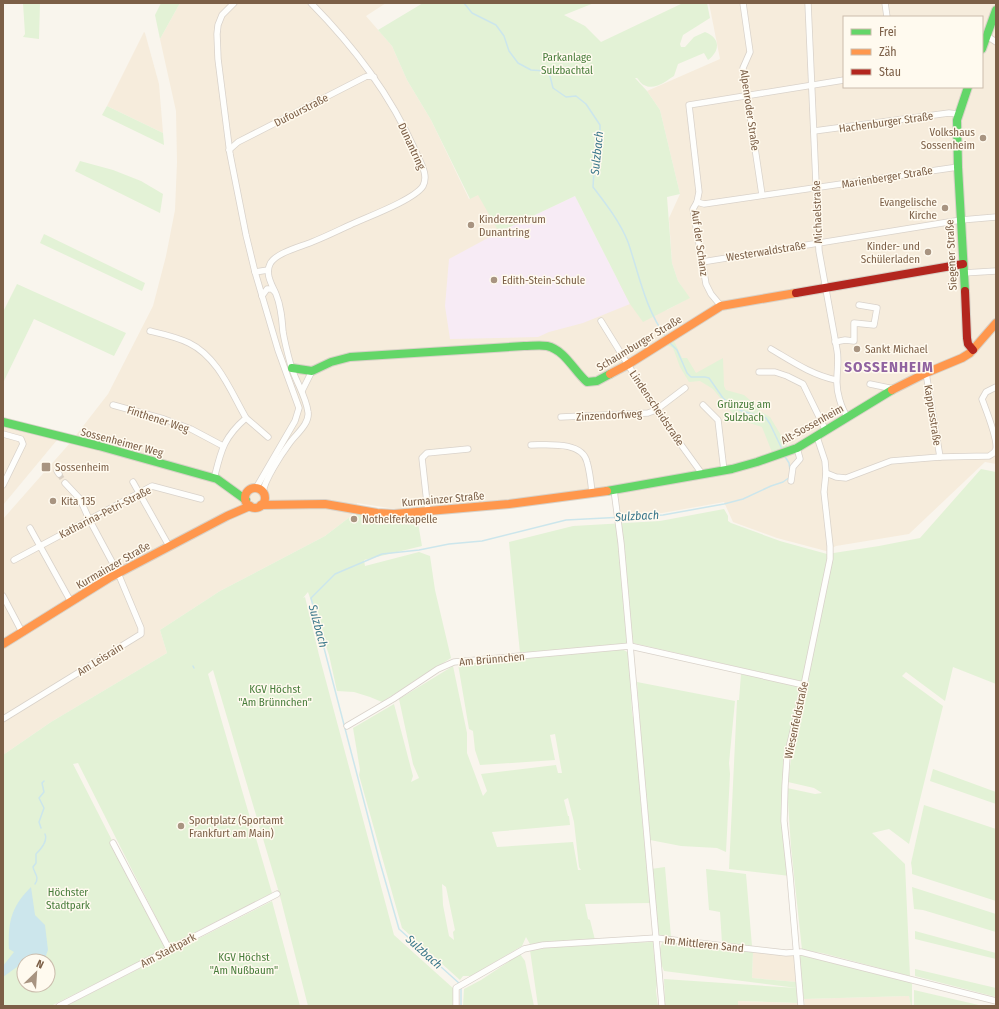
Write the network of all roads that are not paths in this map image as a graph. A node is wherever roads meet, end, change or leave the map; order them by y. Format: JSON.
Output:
{"nodes":[{"id":1,"x":234,"y":3,"type":"edge"},
{"id":2,"x":311,"y":3,"type":"edge"},
{"id":3,"x":743,"y":3,"type":"edge"},
{"id":4,"x":808,"y":3,"type":"edge"},
{"id":5,"x":885,"y":3,"type":"edge"},
{"id":6,"x":996,"y":10,"type":"edge"},
{"id":7,"x":887,"y":16,"type":"edge"},
{"id":8,"x":986,"y":36,"type":"junction"},
{"id":9,"x":996,"y":42,"type":"edge"},
{"id":10,"x":983,"y":46,"type":"edge"},
{"id":11,"x":374,"y":77,"type":"junction"},
{"id":12,"x":843,"y":80,"type":"edge"},
{"id":13,"x":812,"y":85,"type":"junction"},
{"id":14,"x":968,"y":88,"type":"edge"},
{"id":15,"x":747,"y":96,"type":"junction"},
{"id":16,"x":958,"y":114,"type":"junction"},
{"id":17,"x":814,"y":131,"type":"junction"},
{"id":18,"x":229,"y":150,"type":"junction"},
{"id":19,"x":958,"y":166,"type":"junction"},
{"id":20,"x":816,"y":188,"type":"junction"},
{"id":21,"x":762,"y":195,"type":"junction"},
{"id":22,"x":697,"y":202,"type":"junction"},
{"id":23,"x":996,"y":217,"type":"edge"},
{"id":24,"x":961,"y":220,"type":"junction"},
{"id":25,"x":818,"y":243,"type":"junction"},
{"id":26,"x":702,"y":262,"type":"junction"},
{"id":27,"x":963,"y":264,"type":"junction"},
{"id":28,"x":268,"y":270,"type":"junction"},
{"id":29,"x":996,"y":271,"type":"edge"},
{"id":30,"x":255,"y":272,"type":"junction"},
{"id":31,"x":963,"y":273,"type":"junction"},
{"id":32,"x":826,"y":288,"type":"junction"},
{"id":33,"x":274,"y":291,"type":"junction"},
{"id":34,"x":262,"y":296,"type":"junction"},
{"id":35,"x":859,"y":305,"type":"dead end"},
{"id":36,"x":721,"y":306,"type":"junction"},
{"id":37,"x":601,"y":321,"type":"dead end"},
{"id":38,"x":996,"y":323,"type":"edge"},
{"id":39,"x":150,"y":331,"type":"dead end"},
{"id":40,"x":835,"y":342,"type":"junction"},
{"id":41,"x":771,"y":349,"type":"dead end"},
{"id":42,"x":973,"y":350,"type":"junction"},
{"id":43,"x":627,"y":365,"type":"junction"},
{"id":44,"x":292,"y":368,"type":"junction"},
{"id":45,"x":312,"y":371,"type":"junction"},
{"id":46,"x":759,"y":372,"type":"dead end"},
{"id":47,"x":926,"y":373,"type":"junction"},
{"id":48,"x":836,"y":380,"type":"junction"},
{"id":49,"x":870,"y":384,"type":"dead end"},
{"id":50,"x":996,"y":387,"type":"edge"},
{"id":51,"x":685,"y":388,"type":"dead end"},
{"id":52,"x":894,"y":389,"type":"junction"},
{"id":53,"x":302,"y":391,"type":"junction"},
{"id":54,"x":113,"y":405,"type":"dead end"},
{"id":55,"x":703,"y":405,"type":"dead end"},
{"id":56,"x":656,"y":410,"type":"junction"},
{"id":57,"x":561,"y":417,"type":"dead end"},
{"id":58,"x":246,"y":418,"type":"junction"},
{"id":59,"x":848,"y":418,"type":"junction"},
{"id":60,"x":295,"y":421,"type":"junction"},
{"id":61,"x":3,"y":422,"type":"edge"},
{"id":62,"x":305,"y":424,"type":"junction"},
{"id":63,"x":290,"y":430,"type":"junction"},
{"id":64,"x":826,"y":431,"type":"junction"},
{"id":65,"x":299,"y":432,"type":"junction"},
{"id":66,"x":3,"y":434,"type":"edge"},
{"id":67,"x":268,"y":436,"type":"dead end"},
{"id":68,"x":816,"y":437,"type":"junction"},
{"id":69,"x":531,"y":445,"type":"dead end"},
{"id":70,"x":223,"y":446,"type":"junction"},
{"id":71,"x":468,"y":449,"type":"dead end"},
{"id":72,"x":281,"y":450,"type":"junction"},
{"id":73,"x":793,"y":450,"type":"junction"},
{"id":74,"x":940,"y":457,"type":"junction"},
{"id":75,"x":724,"y":471,"type":"junction"},
{"id":76,"x":826,"y":474,"type":"junction"},
{"id":77,"x":701,"y":475,"type":"junction"},
{"id":78,"x":214,"y":479,"type":"junction"},
{"id":79,"x":791,"y":481,"type":"dead end"},
{"id":80,"x":133,"y":482,"type":"dead end"},
{"id":81,"x":66,"y":483,"type":"tunnel mouth"},
{"id":82,"x":3,"y":485,"type":"edge"},
{"id":83,"x":614,"y":490,"type":"junction"},
{"id":84,"x":235,"y":492,"type":"junction"},
{"id":85,"x":139,"y":493,"type":"junction"},
{"id":86,"x":592,"y":493,"type":"junction"},
{"id":87,"x":259,"y":495,"type":"junction"},
{"id":88,"x":201,"y":499,"type":"dead end"},
{"id":89,"x":247,"y":502,"type":"junction"},
{"id":90,"x":235,"y":512,"type":"junction"},
{"id":91,"x":428,"y":512,"type":"junction"},
{"id":92,"x":89,"y":519,"type":"junction"},
{"id":93,"x":30,"y":528,"type":"dead end"},
{"id":94,"x":39,"y":546,"type":"junction"},
{"id":95,"x":169,"y":546,"type":"junction"},
{"id":96,"x":14,"y":560,"type":"dead end"},
{"id":97,"x":118,"y":573,"type":"junction"},
{"id":98,"x":3,"y":596,"type":"edge"},
{"id":99,"x":71,"y":602,"type":"junction"},
{"id":100,"x":22,"y":632,"type":"junction"},
{"id":101,"x":3,"y":644,"type":"edge"},
{"id":102,"x":630,"y":646,"type":"junction"},
{"id":103,"x":804,"y":685,"type":"junction"},
{"id":104,"x":3,"y":719,"type":"edge"},
{"id":105,"x":347,"y":726,"type":"dead end"},
{"id":106,"x":113,"y":843,"type":"dead end"},
{"id":107,"x":277,"y":894,"type":"dead end"},
{"id":108,"x":656,"y":938,"type":"junction"},
{"id":109,"x":169,"y":949,"type":"junction"},
{"id":110,"x":797,"y":953,"type":"junction"},
{"id":111,"x":996,"y":1001,"type":"edge"},
{"id":112,"x":59,"y":1006,"type":"edge"},
{"id":113,"x":456,"y":1006,"type":"edge"},
{"id":114,"x":662,"y":1006,"type":"edge"},
{"id":115,"x":800,"y":1006,"type":"edge"}],
"edges":[{"from":1,"to":18,"type":"street"},
{"from":2,"to":11,"type":"street","name":"Dunantring"},
{"from":3,"to":15,"type":"street","name":"Alpenroder Straße"},
{"from":4,"to":13,"type":"street","name":"Michaelstraße"},
{"from":5,"to":7,"type":"street"},
{"from":6,"to":8,"type":"main road"},
{"from":8,"to":9,"type":"street"},
{"from":8,"to":10,"type":"main road"},
{"from":11,"to":18,"type":"street","name":"Dufourstraße"},
{"from":11,"to":28,"type":"street","name":"Dunantring"},
{"from":12,"to":13,"type":"street"},
{"from":13,"to":15,"type":"street"},
{"from":13,"to":17,"type":"street","name":"Michaelstraße"},
{"from":14,"to":16,"type":"main road","name":"Siegener Straße"},
{"from":15,"to":21,"type":"street","name":"Alpenroder Straße"},
{"from":15,"to":22,"type":"street","name":"Auf der Schanz"},
{"from":16,"to":17,"type":"street","name":"Hachenburger Straße"},
{"from":16,"to":19,"type":"main road","name":"Siegener Straße"},
{"from":17,"to":20,"type":"street","name":"Michaelstraße"},
{"from":18,"to":30,"type":"street"},
{"from":19,"to":20,"type":"street","name":"Marienberger Straße"},
{"from":19,"to":24,"type":"main road","name":"Siegener Straße"},
{"from":20,"to":21,"type":"street","name":"Marienberger Straße"},
{"from":20,"to":25,"type":"street","name":"Michaelstraße"},
{"from":21,"to":22,"type":"street","name":"Marienberger Straße"},
{"from":22,"to":26,"type":"street","name":"Auf der Schanz"},
{"from":23,"to":24,"type":"street","name":"Westerwaldstraße"},
{"from":24,"to":25,"type":"street","name":"Westerwaldstraße"},
{"from":24,"to":27,"type":"main road","name":"Siegener Straße"},
{"from":25,"to":26,"type":"street","name":"Westerwaldstraße"},
{"from":25,"to":32,"type":"street","name":"Michaelstraße"},
{"from":26,"to":36,"type":"street","name":"Auf der Schanz"},
{"from":27,"to":31,"type":"main road","name":"Siegener Straße"},
{"from":27,"to":32,"type":"main road","name":"Schaumburger Straße"},
{"from":28,"to":30,"type":"street"},
{"from":28,"to":33,"type":"street"},
{"from":29,"to":31,"type":"street"},
{"from":30,"to":34,"type":"street"},
{"from":31,"to":42,"type":"main road","name":"Siegener Straße"},
{"from":32,"to":36,"type":"main road","name":"Schaumburger Straße"},
{"from":32,"to":40,"type":"street","name":"Michaelstraße"},
{"from":33,"to":34,"type":"street"},
{"from":33,"to":44,"type":"street"},
{"from":34,"to":60,"type":"street"},
{"from":35,"to":40,"type":"street"},
{"from":36,"to":43,"type":"main road","name":"Schaumburger Straße"},
{"from":37,"to":43,"type":"street","name":"Lindenscheidstraße"},
{"from":38,"to":42,"type":"main road","name":"Alt-Sossenheim"},
{"from":39,"to":58,"type":"street"},
{"from":40,"to":48,"type":"street","name":"Michaelstraße"},
{"from":41,"to":48,"type":"street"},
{"from":42,"to":47,"type":"main road","name":"Alt-Sossenheim"},
{"from":43,"to":45,"type":"main road","name":"Schaumburger Straße"},
{"from":43,"to":56,"type":"street","name":"Lindenscheidstraße"},
{"from":44,"to":45,"type":"main road"},
{"from":44,"to":53,"type":"street"},
{"from":45,"to":53,"type":"street"},
{"from":46,"to":64,"type":"street"},
{"from":47,"to":52,"type":"main road","name":"Alt-Sossenheim"},
{"from":47,"to":74,"type":"street","name":"Kappusstraße"},
{"from":48,"to":59,"type":"street","name":"Michaelstraße"},
{"from":49,"to":52,"type":"street"},
{"from":50,"to":74,"type":"street"},
{"from":51,"to":56,"type":"street"},
{"from":52,"to":59,"type":"main road","name":"Alt-Sossenheim"},
{"from":53,"to":62,"type":"street"},
{"from":54,"to":70,"type":"street","name":"Finthener Weg"},
{"from":55,"to":75,"type":"street"},
{"from":56,"to":57,"type":"street","name":"Zinzendorfweg"},
{"from":56,"to":77,"type":"street","name":"Lindenscheidstraße"},
{"from":58,"to":67,"type":"street"},
{"from":58,"to":70,"type":"street"},
{"from":59,"to":64,"type":"main road","name":"Alt-Sossenheim"},
{"from":60,"to":62,"type":"street"},
{"from":60,"to":63,"type":"street"},
{"from":61,"to":78,"type":"main road","name":"Sossenheimer Weg"},
{"from":62,"to":65,"type":"street"},
{"from":63,"to":65,"type":"street"},
{"from":63,"to":72,"type":"street"},
{"from":64,"to":68,"type":"main road","name":"Alt-Sossenheim"},
{"from":65,"to":72,"type":"street"},
{"from":66,"to":82,"type":"street"},
{"from":68,"to":73,"type":"main road","name":"Alt-Sossenheim"},
{"from":68,"to":76,"type":"street","name":"Wiesenfeldstraße"},
{"from":69,"to":86,"type":"street"},
{"from":70,"to":78,"type":"street"},
{"from":71,"to":91,"type":"street"},
{"from":72,"to":87,"type":"street"},
{"from":73,"to":75,"type":"main road","name":"Alt-Sossenheim"},
{"from":73,"to":79,"type":"street"},
{"from":74,"to":76,"type":"street"},
{"from":75,"to":77,"type":"main road","name":"Alt-Sossenheim"},
{"from":76,"to":103,"type":"street","name":"Wiesenfeldstraße"},
{"from":77,"to":83,"type":"main road","name":"Alt-Sossenheim"},
{"from":78,"to":84,"type":"main road","name":"Sossenheimer Weg"},
{"from":80,"to":85,"type":"street"},
{"from":81,"to":92,"type":"street"},
{"from":83,"to":86,"type":"main road","name":"Kurmainzer Straße"},
{"from":83,"to":102,"type":"street"},
{"from":84,"to":87,"type":"main road"},
{"from":84,"to":89,"type":"main road","name":"Sossenheimer Weg"},
{"from":84,"to":90,"type":"main road"},
{"from":85,"to":88,"type":"street","name":"Katharina-Petri-Straße"},
{"from":85,"to":92,"type":"street","name":"Katharina-Petri-Straße"},
{"from":85,"to":95,"type":"street"},
{"from":86,"to":91,"type":"main road","name":"Kurmainzer Straße"},
{"from":87,"to":89,"type":"main road"},
{"from":87,"to":89,"type":"main road","name":"Kurmainzer Straße"},
{"from":87,"to":91,"type":"main road","name":"Kurmainzer Straße"},
{"from":89,"to":90,"type":"main road","name":"Kurmainzer Straße"},
{"from":90,"to":95,"type":"main road","name":"Kurmainzer Straße"},
{"from":92,"to":94,"type":"street","name":"Katharina-Petri-Straße"},
{"from":92,"to":97,"type":"street"},
{"from":93,"to":94,"type":"street"},
{"from":94,"to":96,"type":"street","name":"Katharina-Petri-Straße"},
{"from":94,"to":99,"type":"street"},
{"from":95,"to":97,"type":"main road","name":"Kurmainzer Straße"},
{"from":97,"to":99,"type":"main road","name":"Kurmainzer Straße"},
{"from":97,"to":104,"type":"street","name":"Am Leisrain"},
{"from":98,"to":100,"type":"street"},
{"from":99,"to":100,"type":"main road","name":"Kurmainzer Straße"},
{"from":100,"to":101,"type":"main road","name":"Kurmainzer Straße"},
{"from":102,"to":103,"type":"street","name":"Am Brünnchen"},
{"from":102,"to":105,"type":"street","name":"Am Brünnchen"},
{"from":102,"to":108,"type":"street"},
{"from":103,"to":110,"type":"street","name":"Wiesenfeldstraße"},
{"from":106,"to":109,"type":"street"},
{"from":107,"to":109,"type":"street","name":"Am Stadtpark"},
{"from":108,"to":110,"type":"street","name":"Im Mittleren Sand"},
{"from":108,"to":113,"type":"street"},
{"from":108,"to":114,"type":"street","name":"Im Mittleren Sand"},
{"from":109,"to":112,"type":"street","name":"Am Stadtpark"},
{"from":110,"to":111,"type":"street","name":"Im Mittleren Sand"},
{"from":110,"to":115,"type":"street","name":"Wiesenfeldstraße"}]}
